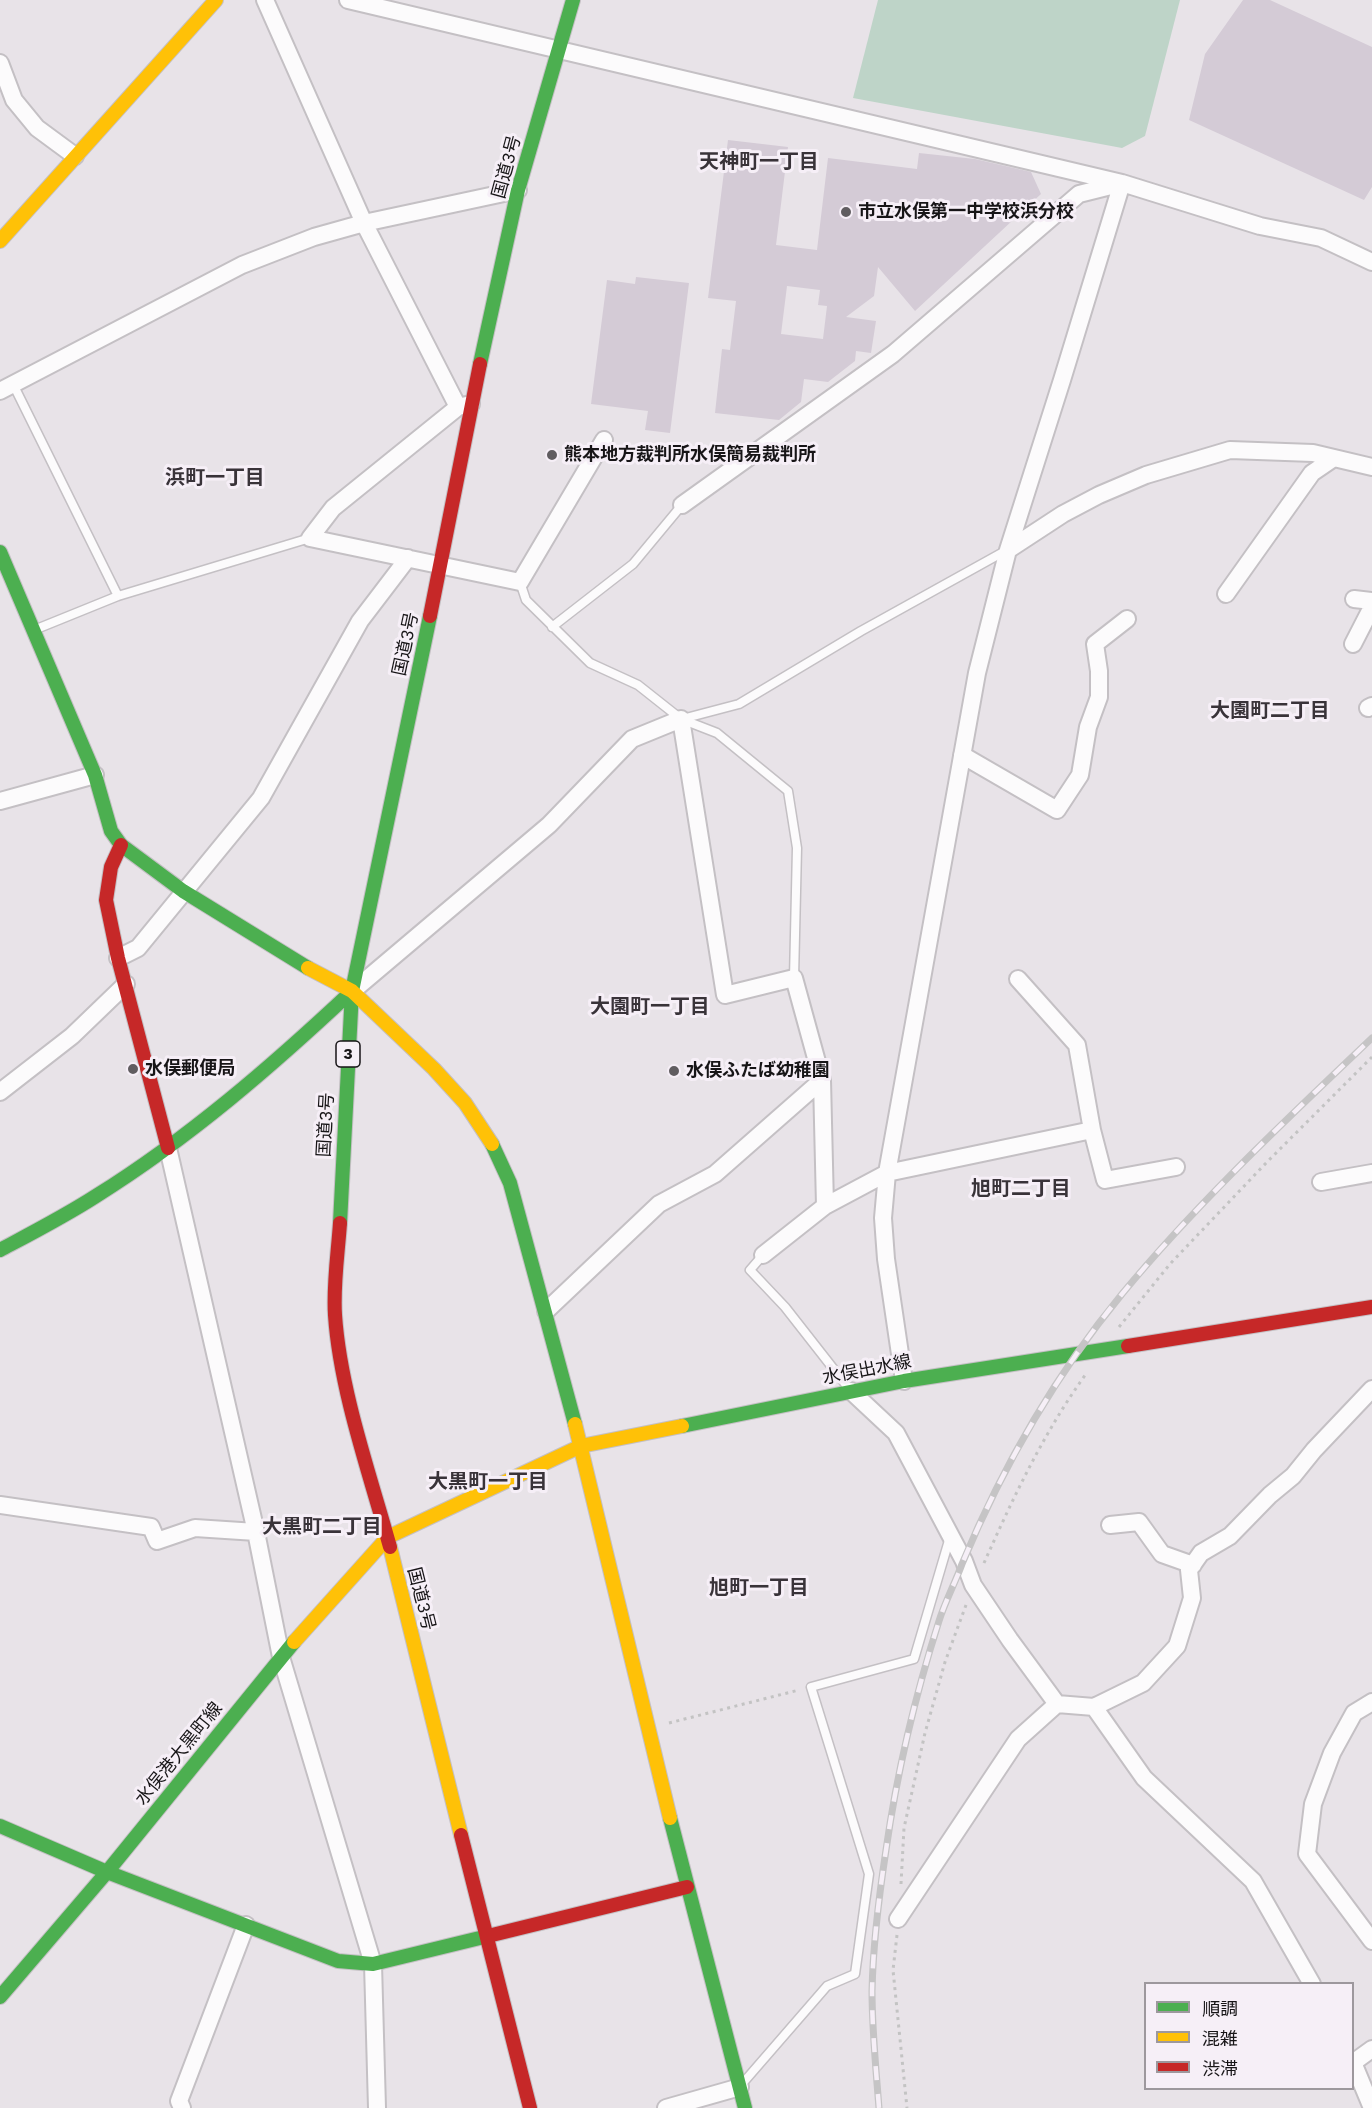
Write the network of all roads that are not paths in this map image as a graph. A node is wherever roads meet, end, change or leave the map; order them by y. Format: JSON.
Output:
{"nodes":[{"id":1,"x":216,"y":0,"type":"edge"},
{"id":2,"x":265,"y":0,"type":"edge"},
{"id":3,"x":348,"y":0,"type":"edge"},
{"id":4,"x":573,"y":0,"type":"edge"},
{"id":5,"x":557,"y":48,"type":"junction"},
{"id":6,"x":0,"y":63,"type":"edge"},
{"id":7,"x":75,"y":156,"type":"junction"},
{"id":8,"x":1122,"y":183,"type":"junction"},
{"id":9,"x":518,"y":190,"type":"junction"},
{"id":10,"x":364,"y":223,"type":"junction"},
{"id":11,"x":2,"y":234,"type":"edge"},
{"id":12,"x":1372,"y":262,"type":"edge"},
{"id":13,"x":7,"y":389,"type":"edge"},
{"id":14,"x":465,"y":406,"type":"junction"},
{"id":15,"x":604,"y":440,"type":"dead end"},
{"id":16,"x":1334,"y":458,"type":"junction"},
{"id":17,"x":1372,"y":467,"type":"edge"},
{"id":18,"x":682,"y":505,"type":"joint"},
{"id":19,"x":310,"y":537,"type":"junction"},
{"id":20,"x":1008,"y":550,"type":"junction"},
{"id":21,"x":0,"y":552,"type":"edge"},
{"id":22,"x":408,"y":558,"type":"junction"},
{"id":23,"x":441,"y":565,"type":"junction"},
{"id":24,"x":520,"y":582,"type":"junction"},
{"id":25,"x":1226,"y":594,"type":"dead end"},
{"id":26,"x":118,"y":596,"type":"junction"},
{"id":27,"x":1354,"y":599,"type":"dead end"},
{"id":28,"x":1372,"y":601,"type":"edge"},
{"id":29,"x":1372,"y":607,"type":"edge"},
{"id":30,"x":1127,"y":619,"type":"dead end"},
{"id":31,"x":552,"y":627,"type":"junction"},
{"id":32,"x":34,"y":630,"type":"junction"},
{"id":33,"x":1353,"y":644,"type":"dead end"},
{"id":34,"x":681,"y":719,"type":"junction"},
{"id":35,"x":962,"y":755,"type":"junction"},
{"id":36,"x":95,"y":775,"type":"junction"},
{"id":37,"x":0,"y":801,"type":"edge"},
{"id":38,"x":121,"y":844,"type":"junction"},
{"id":39,"x":183,"y":891,"type":"junction"},
{"id":40,"x":118,"y":958,"type":"junction"},
{"id":41,"x":794,"y":978,"type":"junction"},
{"id":42,"x":1018,"y":979,"type":"dead end"},
{"id":43,"x":126,"y":984,"type":"junction"},
{"id":44,"x":352,"y":992,"type":"junction"},
{"id":45,"x":822,"y":1080,"type":"junction"},
{"id":46,"x":0,"y":1092,"type":"edge"},
{"id":47,"x":1092,"y":1130,"type":"junction"},
{"id":48,"x":168,"y":1148,"type":"junction"},
{"id":49,"x":1176,"y":1167,"type":"dead end"},
{"id":50,"x":887,"y":1173,"type":"junction"},
{"id":51,"x":1372,"y":1173,"type":"edge"},
{"id":52,"x":1321,"y":1182,"type":"dead end"},
{"id":53,"x":825,"y":1206,"type":"junction"},
{"id":54,"x":0,"y":1250,"type":"edge"},
{"id":55,"x":763,"y":1255,"type":"joint"},
{"id":56,"x":1372,"y":1307,"type":"edge"},
{"id":57,"x":546,"y":1311,"type":"junction"},
{"id":58,"x":904,"y":1381,"type":"junction"},
{"id":59,"x":1372,"y":1389,"type":"edge"},
{"id":60,"x":851,"y":1391,"type":"junction"},
{"id":61,"x":581,"y":1446,"type":"junction"},
{"id":62,"x":0,"y":1504,"type":"edge"},
{"id":63,"x":1110,"y":1525,"type":"dead end"},
{"id":64,"x":256,"y":1532,"type":"junction"},
{"id":65,"x":950,"y":1536,"type":"junction"},
{"id":66,"x":388,"y":1537,"type":"junction"},
{"id":67,"x":1193,"y":1565,"type":"junction"},
{"id":68,"x":281,"y":1657,"type":"junction"},
{"id":69,"x":1372,"y":1701,"type":"edge"},
{"id":70,"x":1057,"y":1704,"type":"junction"},
{"id":71,"x":1094,"y":1707,"type":"junction"},
{"id":72,"x":0,"y":1826,"type":"edge"},
{"id":73,"x":107,"y":1872,"type":"junction"},
{"id":74,"x":687,"y":1887,"type":"junction"},
{"id":75,"x":898,"y":1919,"type":"road end"},
{"id":76,"x":246,"y":1926,"type":"junction"},
{"id":77,"x":485,"y":1935,"type":"junction"},
{"id":78,"x":1372,"y":1941,"type":"edge"},
{"id":79,"x":373,"y":1964,"type":"junction"},
{"id":80,"x":1311,"y":1982,"type":"edge"},
{"id":81,"x":0,"y":1997,"type":"edge"},
{"id":82,"x":1372,"y":2049,"type":"edge"},
{"id":83,"x":1354,"y":2060,"type":"edge"},
{"id":84,"x":1354,"y":2063,"type":"edge"},
{"id":85,"x":740,"y":2087,"type":"junction"},
{"id":86,"x":182,"y":2108,"type":"edge"},
{"id":87,"x":377,"y":2108,"type":"edge"},
{"id":88,"x":530,"y":2108,"type":"edge"},
{"id":89,"x":666,"y":2108,"type":"edge"},
{"id":90,"x":745,"y":2108,"type":"edge"},
{"id":91,"x":1372,"y":2108,"type":"edge"}],
"edges":[{"from":1,"to":7,"type":"main road"},
{"from":2,"to":10,"type":"street"},
{"from":3,"to":5,"type":"street"},
{"from":4,"to":5,"type":"main road","name":"国道3号","number":"3"},
{"from":5,"to":8,"type":"street"},
{"from":5,"to":9,"type":"main road","name":"国道3号","number":"3"},
{"from":6,"to":7,"type":"street"},
{"from":7,"to":11,"type":"main road"},
{"from":8,"to":12,"type":"street"},
{"from":8,"to":18,"type":"street"},
{"from":8,"to":20,"type":"street"},
{"from":9,"to":10,"type":"street"},
{"from":9,"to":14,"type":"main road","name":"国道3号","number":"3"},
{"from":10,"to":13,"type":"street"},
{"from":10,"to":14,"type":"street"},
{"from":13,"to":26,"type":"lane"},
{"from":14,"to":19,"type":"street"},
{"from":14,"to":23,"type":"main road","name":"国道3号","number":"3"},
{"from":15,"to":24,"type":"street"},
{"from":16,"to":17,"type":"street"},
{"from":16,"to":20,"type":"street"},
{"from":16,"to":25,"type":"street"},
{"from":18,"to":31,"type":"lane"},
{"from":19,"to":22,"type":"street"},
{"from":19,"to":26,"type":"lane"},
{"from":20,"to":34,"type":"lane"},
{"from":20,"to":35,"type":"street"},
{"from":21,"to":32,"type":"main road"},
{"from":22,"to":23,"type":"street"},
{"from":22,"to":39,"type":"street"},
{"from":23,"to":24,"type":"street"},
{"from":23,"to":44,"type":"main road","name":"国道3号","number":"3"},
{"from":24,"to":31,"type":"lane"},
{"from":26,"to":32,"type":"lane"},
{"from":27,"to":28,"type":"street"},
{"from":29,"to":33,"type":"street"},
{"from":30,"to":35,"type":"street"},
{"from":31,"to":34,"type":"lane"},
{"from":32,"to":36,"type":"main road"},
{"from":34,"to":41,"type":"lane"},
{"from":34,"to":41,"type":"street"},
{"from":34,"to":44,"type":"street"},
{"from":35,"to":50,"type":"street"},
{"from":36,"to":37,"type":"street"},
{"from":36,"to":38,"type":"main road"},
{"from":38,"to":39,"type":"main road"},
{"from":38,"to":40,"type":"main road"},
{"from":39,"to":40,"type":"street"},
{"from":39,"to":44,"type":"main road"},
{"from":40,"to":43,"type":"main road"},
{"from":41,"to":45,"type":"street"},
{"from":42,"to":47,"type":"street"},
{"from":43,"to":46,"type":"street"},
{"from":43,"to":48,"type":"main road"},
{"from":44,"to":48,"type":"main road"},
{"from":44,"to":57,"type":"main road"},
{"from":44,"to":66,"type":"main road","name":"国道3号","number":"3"},
{"from":45,"to":53,"type":"street"},
{"from":45,"to":57,"type":"street"},
{"from":47,"to":49,"type":"street"},
{"from":47,"to":50,"type":"street"},
{"from":48,"to":54,"type":"main road"},
{"from":48,"to":64,"type":"street"},
{"from":50,"to":53,"type":"street"},
{"from":50,"to":58,"type":"street"},
{"from":51,"to":52,"type":"street"},
{"from":53,"to":55,"type":"street"},
{"from":55,"to":60,"type":"lane"},
{"from":56,"to":58,"type":"main road","name":"水俣出水線"},
{"from":57,"to":61,"type":"main road"},
{"from":58,"to":60,"type":"main road","name":"水俣出水線"},
{"from":59,"to":67,"type":"street"},
{"from":60,"to":61,"type":"main road","name":"水俣出水線"},
{"from":60,"to":65,"type":"street"},
{"from":61,"to":66,"type":"main road","name":"水俣出水線"},
{"from":61,"to":74,"type":"main road"},
{"from":62,"to":64,"type":"street"},
{"from":63,"to":67,"type":"street"},
{"from":64,"to":68,"type":"street"},
{"from":65,"to":70,"type":"street"},
{"from":65,"to":85,"type":"lane"},
{"from":66,"to":68,"type":"main road","name":"水俣港大黒町線"},
{"from":66,"to":77,"type":"main road","name":"国道3号","number":"3"},
{"from":67,"to":71,"type":"street"},
{"from":68,"to":73,"type":"main road","name":"水俣港大黒町線"},
{"from":68,"to":79,"type":"street"},
{"from":69,"to":78,"type":"street"},
{"from":70,"to":71,"type":"street"},
{"from":70,"to":75,"type":"street"},
{"from":71,"to":80,"type":"street"},
{"from":72,"to":73,"type":"main road"},
{"from":73,"to":76,"type":"main road"},
{"from":73,"to":81,"type":"main road","name":"水俣港大黒町線"},
{"from":74,"to":77,"type":"main road"},
{"from":74,"to":85,"type":"main road"},
{"from":76,"to":79,"type":"main road"},
{"from":76,"to":86,"type":"street"},
{"from":77,"to":79,"type":"main road"},
{"from":77,"to":88,"type":"main road","name":"国道3号","number":"3"},
{"from":79,"to":87,"type":"street"},
{"from":82,"to":83,"type":"street"},
{"from":84,"to":91,"type":"street"},
{"from":85,"to":89,"type":"street"},
{"from":85,"to":90,"type":"main road"}]}
